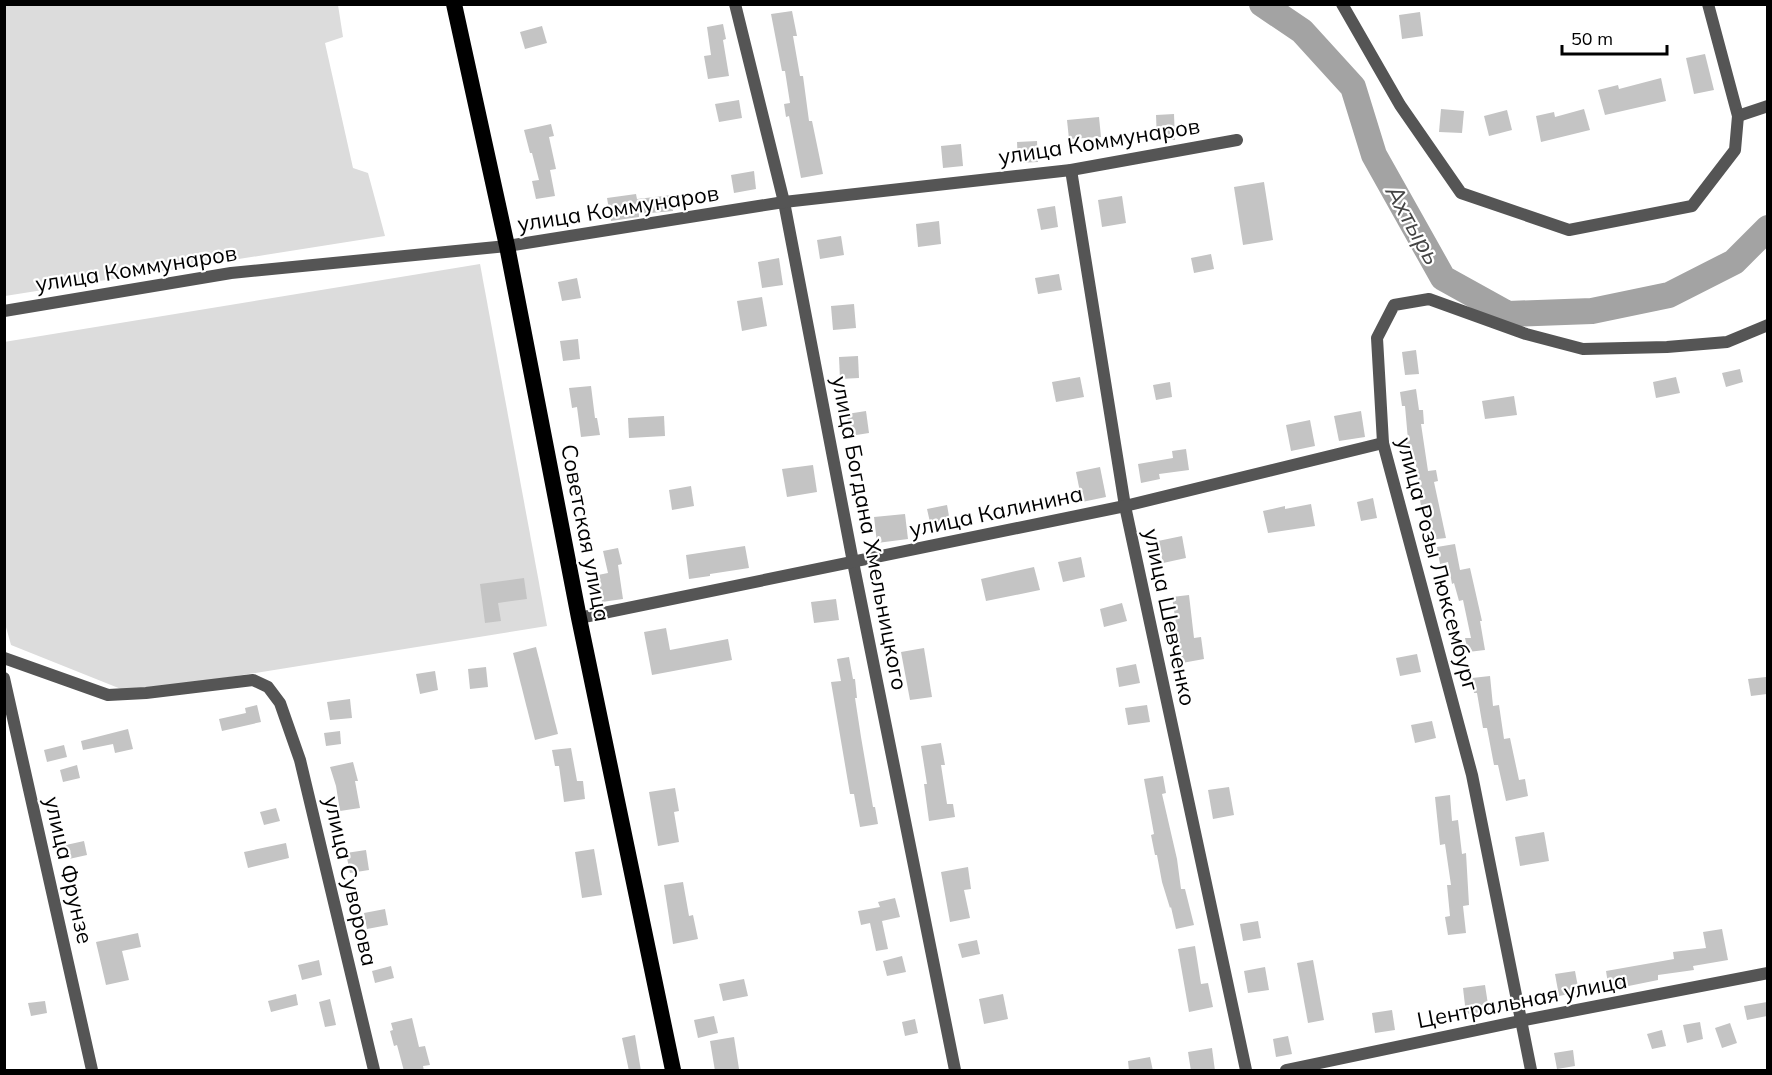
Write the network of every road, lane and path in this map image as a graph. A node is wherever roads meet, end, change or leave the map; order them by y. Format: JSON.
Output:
{"nodes":[{"id":1,"x":454,"y":4,"type":"edge"},
{"id":2,"x":735,"y":4,"type":"edge"},
{"id":3,"x":1342,"y":4,"type":"edge"},
{"id":4,"x":1708,"y":4,"type":"edge"},
{"id":5,"x":1767,"y":106,"type":"edge"},
{"id":6,"x":1738,"y":116,"type":"junction"},
{"id":7,"x":1237,"y":140,"type":"dead end"},
{"id":8,"x":1071,"y":170,"type":"junction"},
{"id":9,"x":784,"y":202,"type":"junction"},
{"id":10,"x":507,"y":246,"type":"junction"},
{"id":11,"x":4,"y":311,"type":"edge"},
{"id":12,"x":1767,"y":325,"type":"edge"},
{"id":13,"x":1383,"y":443,"type":"junction"},
{"id":14,"x":1125,"y":506,"type":"junction"},
{"id":15,"x":853,"y":562,"type":"junction"},
{"id":16,"x":579,"y":618,"type":"junction"},
{"id":17,"x":4,"y":658,"type":"edge"},
{"id":18,"x":4,"y":678,"type":"edge"},
{"id":19,"x":1767,"y":973,"type":"edge"},
{"id":20,"x":1520,"y":1021,"type":"junction"},
{"id":21,"x":92,"y":1071,"type":"edge"},
{"id":22,"x":374,"y":1071,"type":"edge"},
{"id":23,"x":673,"y":1071,"type":"edge"},
{"id":24,"x":955,"y":1071,"type":"edge"},
{"id":25,"x":1246,"y":1071,"type":"edge"},
{"id":26,"x":1286,"y":1071,"type":"edge"},
{"id":27,"x":1531,"y":1071,"type":"edge"}],
"edges":[{"from":1,"to":10,"type":"highway","name":"Советская улица"},
{"from":2,"to":9,"type":"street","name":"улица Богдана Хмельницкого"},
{"from":3,"to":6,"type":"street"},
{"from":4,"to":6,"type":"street"},
{"from":5,"to":6,"type":"street"},
{"from":7,"to":8,"type":"street","name":"улица Коммунаров"},
{"from":8,"to":9,"type":"street","name":"улица Коммунаров"},
{"from":8,"to":14,"type":"street","name":"улица Шевченко"},
{"from":9,"to":10,"type":"street","name":"улица Коммунаров"},
{"from":9,"to":15,"type":"street","name":"улица Богдана Хмельницкого"},
{"from":10,"to":11,"type":"street","name":"улица Коммунаров"},
{"from":10,"to":16,"type":"highway","name":"Советская улица"},
{"from":12,"to":13,"type":"street","name":"улица Розы Люксембург"},
{"from":13,"to":14,"type":"street","name":"улица Калинина"},
{"from":13,"to":20,"type":"street","name":"улица Розы Люксембург"},
{"from":14,"to":15,"type":"street","name":"улица Калинина"},
{"from":14,"to":25,"type":"street","name":"улица Шевченко"},
{"from":15,"to":16,"type":"street","name":"улица Калинина"},
{"from":15,"to":24,"type":"street","name":"улица Богдана Хмельницкого"},
{"from":16,"to":23,"type":"highway","name":"Советская улица"},
{"from":17,"to":22,"type":"street","name":"улица Суворова"},
{"from":18,"to":21,"type":"street","name":"улица Фрунзе"},
{"from":19,"to":20,"type":"street","name":"Центральная улица"},
{"from":20,"to":26,"type":"street","name":"Центральная улица"},
{"from":20,"to":27,"type":"street","name":"улица Розы Люксембург"}]}
